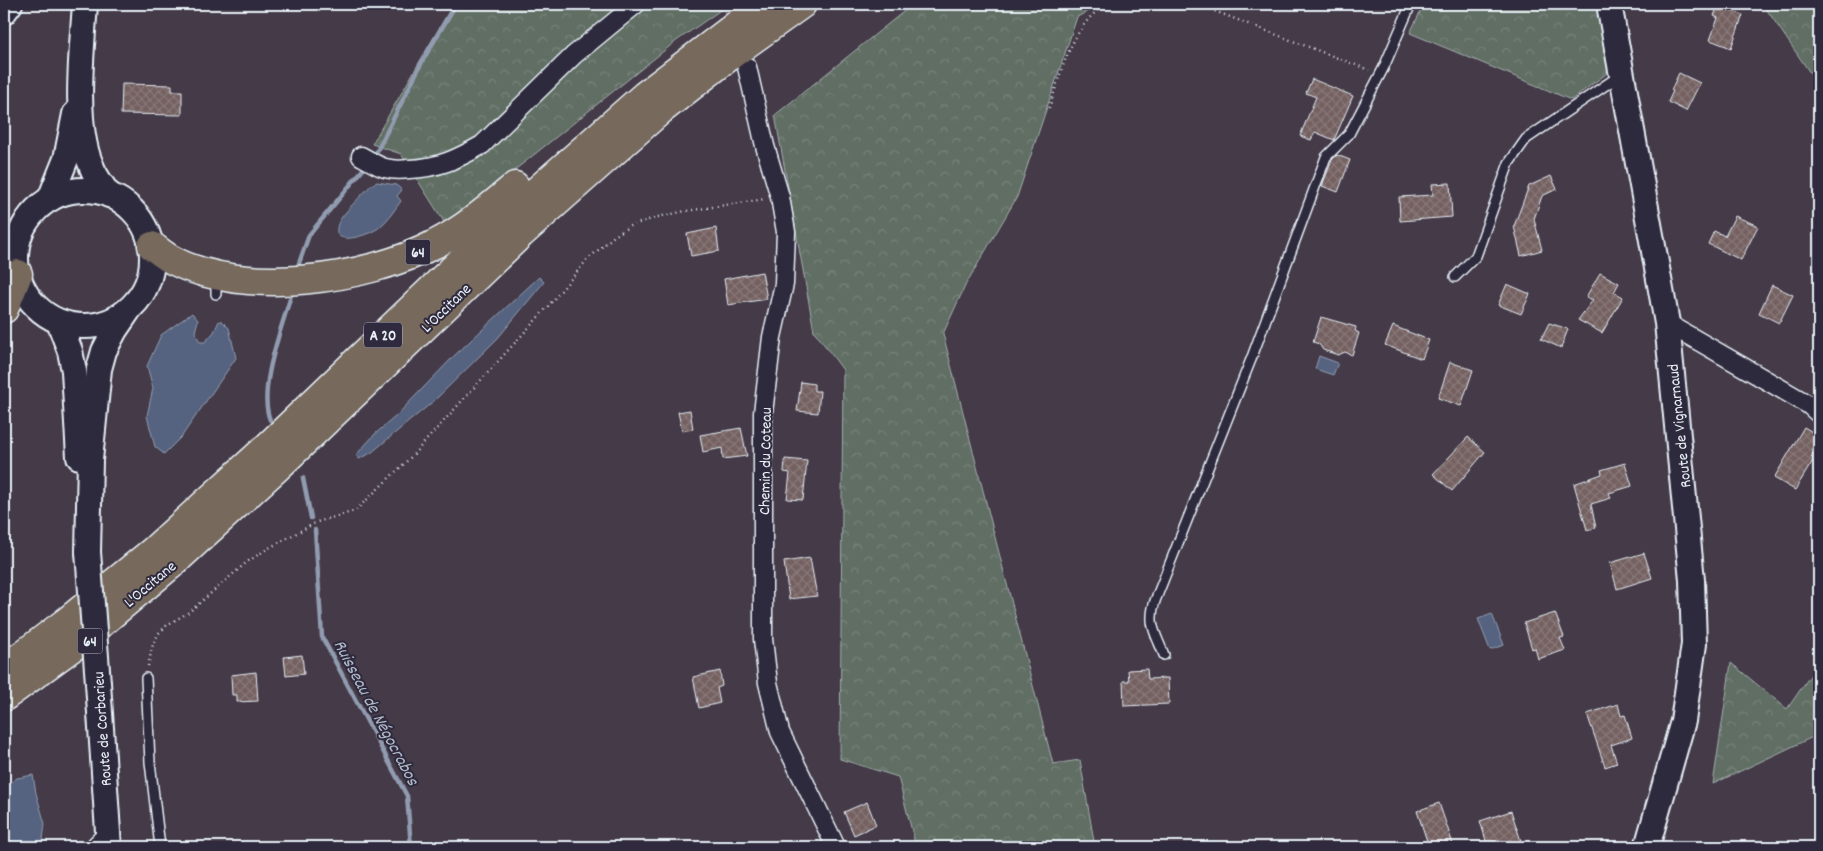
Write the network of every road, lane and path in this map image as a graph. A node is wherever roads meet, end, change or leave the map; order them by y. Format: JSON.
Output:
{"nodes":[{"id":1,"x":10,"y":4,"type":"edge"},
{"id":2,"x":85,"y":4,"type":"edge"},
{"id":3,"x":636,"y":4,"type":"edge"},
{"id":4,"x":764,"y":4,"type":"edge"},
{"id":5,"x":802,"y":4,"type":"edge"},
{"id":6,"x":1106,"y":4,"type":"edge"},
{"id":7,"x":1196,"y":4,"type":"edge"},
{"id":8,"x":1411,"y":4,"type":"edge"},
{"id":9,"x":1609,"y":4,"type":"edge"},
{"id":10,"x":4,"y":12,"type":"edge"},
{"id":11,"x":747,"y":67,"type":"dead end"},
{"id":12,"x":1380,"y":74,"type":"junction"},
{"id":13,"x":1622,"y":74,"type":"junction"},
{"id":14,"x":80,"y":88,"type":"junction"},
{"id":15,"x":645,"y":95,"type":"junction"},
{"id":16,"x":1049,"y":108,"type":"dead end"},
{"id":17,"x":361,"y":156,"type":"dead end"},
{"id":18,"x":109,"y":195,"type":"junction"},
{"id":19,"x":780,"y":197,"type":"junction"},
{"id":20,"x":50,"y":199,"type":"junction"},
{"id":21,"x":29,"y":217,"type":"junction"},
{"id":22,"x":4,"y":227,"type":"edge"},
{"id":23,"x":152,"y":246,"type":"junction"},
{"id":24,"x":12,"y":266,"type":"edge"},
{"id":25,"x":1455,"y":277,"type":"dead end"},
{"id":26,"x":4,"y":309,"type":"edge"},
{"id":27,"x":129,"y":309,"type":"junction"},
{"id":28,"x":59,"y":322,"type":"junction"},
{"id":29,"x":1667,"y":323,"type":"junction"},
{"id":30,"x":1819,"y":414,"type":"edge"},
{"id":31,"x":88,"y":552,"type":"junction"},
{"id":32,"x":173,"y":563,"type":"junction"},
{"id":33,"x":1164,"y":655,"type":"dead end"},
{"id":34,"x":4,"y":669,"type":"edge"},
{"id":35,"x":146,"y":678,"type":"joint"},
{"id":36,"x":4,"y":697,"type":"edge"},
{"id":37,"x":4,"y":715,"type":"edge"},
{"id":38,"x":108,"y":837,"type":"edge"},
{"id":39,"x":92,"y":847,"type":"edge"},
{"id":40,"x":160,"y":847,"type":"edge"},
{"id":41,"x":836,"y":847,"type":"edge"},
{"id":42,"x":1647,"y":847,"type":"edge"}],
"edges":[{"from":1,"to":10,"type":"main road"},
{"from":2,"to":14,"type":"main road"},
{"from":3,"to":17,"type":"street"},
{"from":4,"to":15,"type":"highway","name":"L'Occitane","number":"A 20"},
{"from":5,"to":32,"type":"highway","name":"L'Occitane","number":"A 20"},
{"from":6,"to":16,"type":"path"},
{"from":7,"to":12,"type":"path"},
{"from":8,"to":12,"type":"lane"},
{"from":9,"to":13,"type":"main road","name":"Route de Vignarnaud"},
{"from":11,"to":19,"type":"street","name":"Chemin du Coteau"},
{"from":12,"to":33,"type":"lane"},
{"from":13,"to":25,"type":"lane"},
{"from":13,"to":29,"type":"main road","name":"Route de Vignarnaud"},
{"from":14,"to":18,"type":"main road"},
{"from":14,"to":20,"type":"main road"},
{"from":15,"to":23,"type":"highway","number":"64"},
{"from":15,"to":34,"type":"highway","name":"L'Occitane","number":"A 20"},
{"from":18,"to":20,"type":"main road"},
{"from":18,"to":23,"type":"main road"},
{"from":19,"to":35,"type":"path"},
{"from":19,"to":41,"type":"street","name":"Chemin du Coteau"},
{"from":20,"to":21,"type":"main road"},
{"from":21,"to":22,"type":"main road"},
{"from":21,"to":24,"type":"main road"},
{"from":23,"to":27,"type":"main road"},
{"from":24,"to":26,"type":"highway"},
{"from":24,"to":28,"type":"main road"},
{"from":27,"to":28,"type":"main road"},
{"from":27,"to":31,"type":"main road","name":"Route de Corbarieu"},
{"from":28,"to":31,"type":"main road","name":"Route de Corbarieu"},
{"from":29,"to":30,"type":"street"},
{"from":29,"to":42,"type":"main road","name":"Route de Vignarnaud"},
{"from":31,"to":38,"type":"main road","name":"Route de Corbarieu","bridge":true},
{"from":32,"to":36,"type":"highway","name":"L'Occitane","number":"A 20"},
{"from":32,"to":37,"type":"highway","number":"64"},
{"from":35,"to":40,"type":"lane"},
{"from":38,"to":39,"type":"lane"}]}
